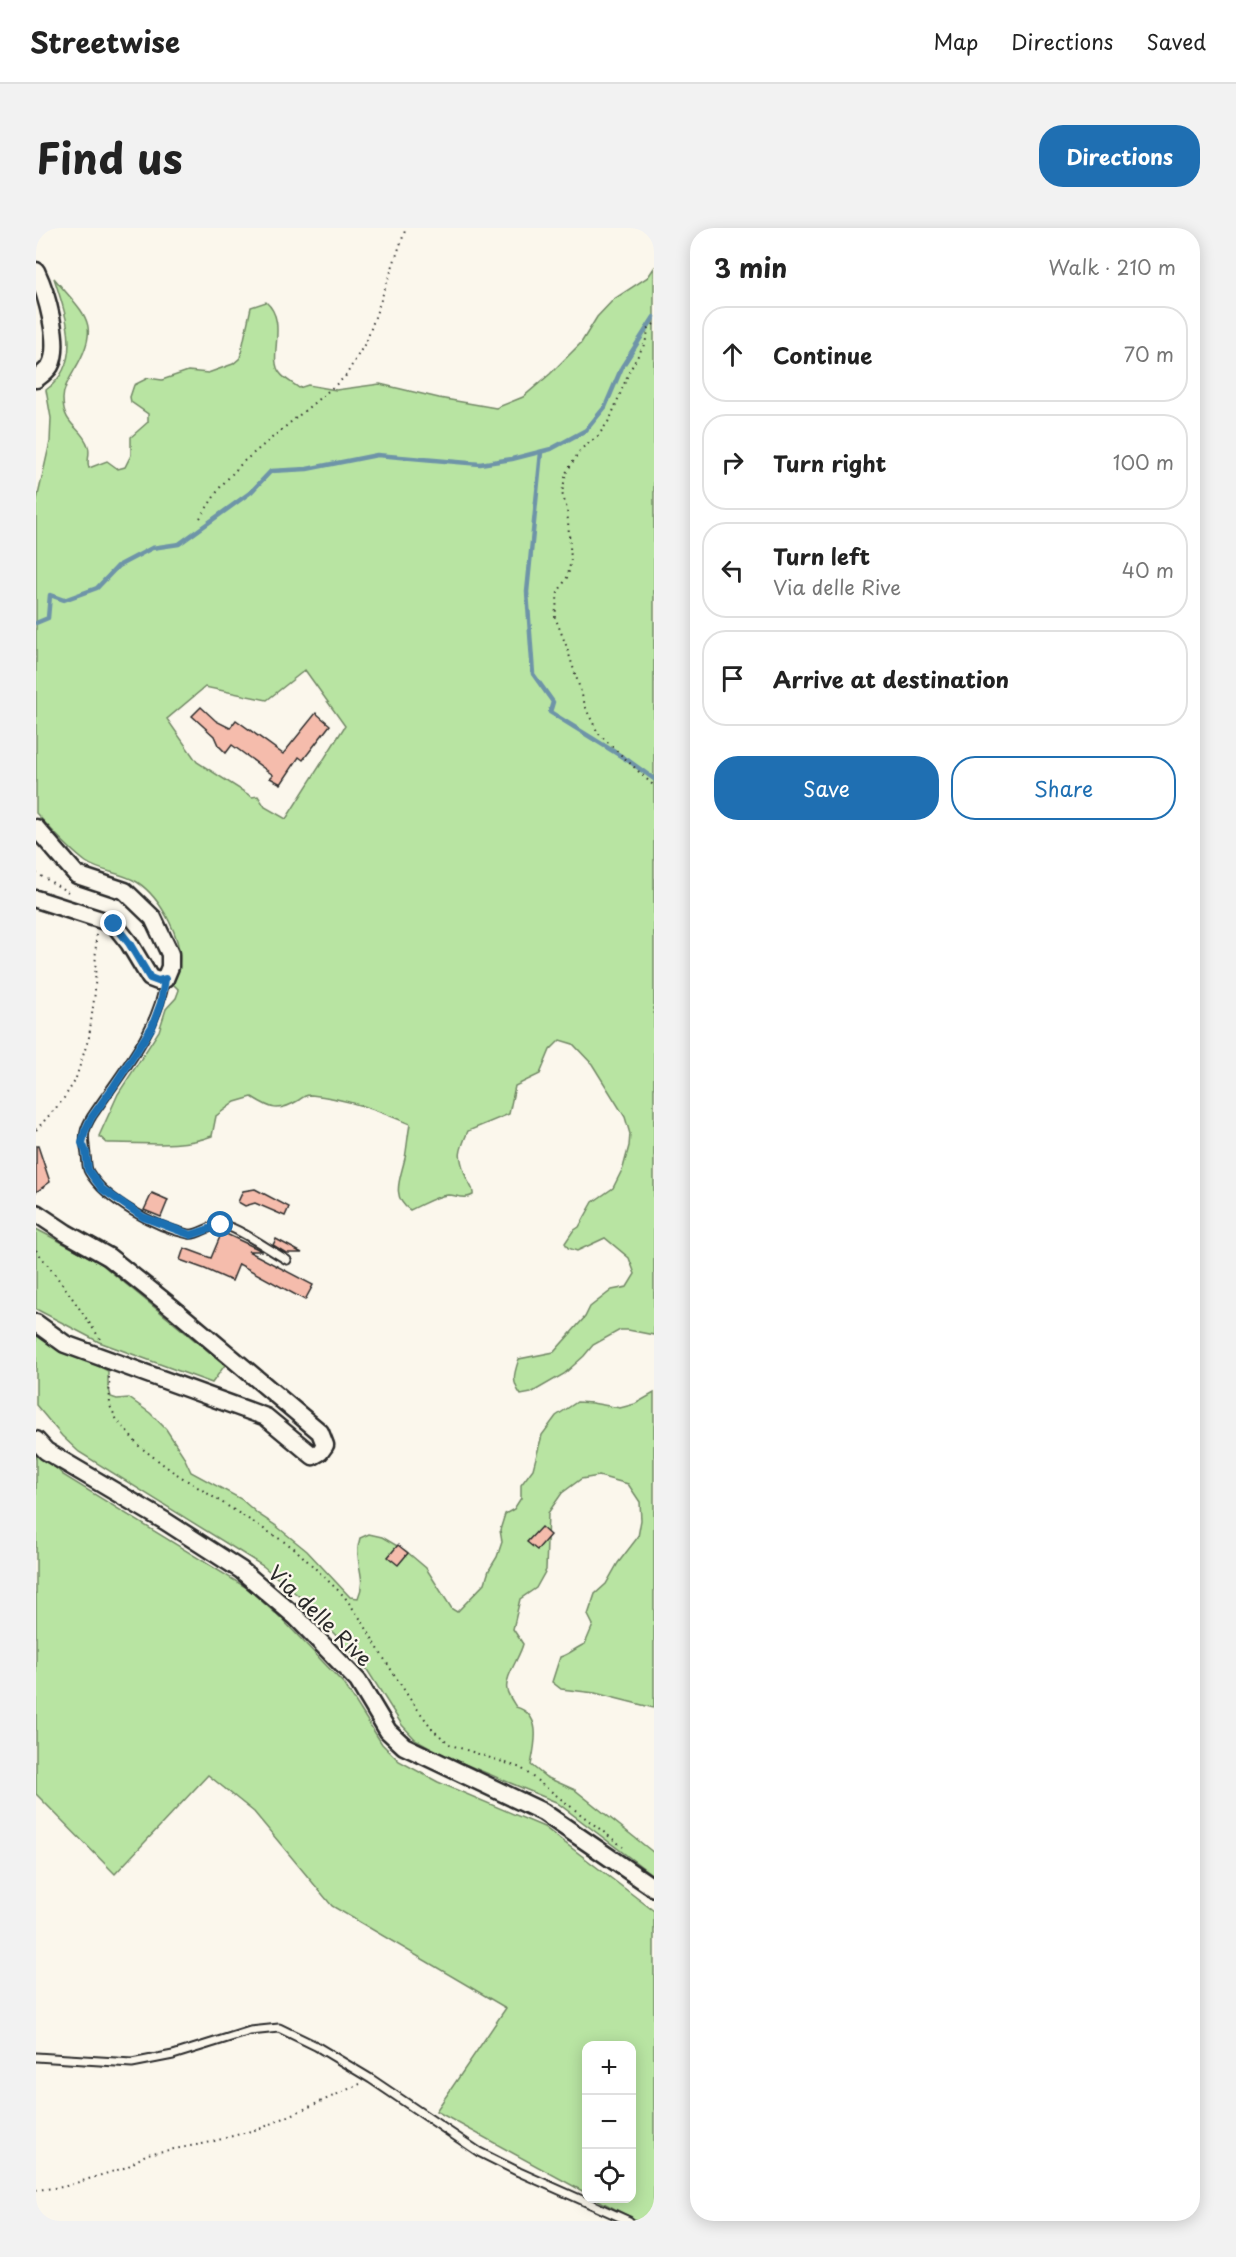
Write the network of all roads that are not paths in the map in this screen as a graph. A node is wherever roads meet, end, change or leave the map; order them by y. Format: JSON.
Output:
{"nodes":[{"id":1,"x":36,"y":271,"type":"edge"},
{"id":2,"x":36,"y":379,"type":"edge"},
{"id":3,"x":36,"y":828,"type":"edge"},
{"id":4,"x":36,"y":899,"type":"edge"},
{"id":5,"x":165,"y":979,"type":"junction"},
{"id":6,"x":36,"y":1213,"type":"edge"},
{"id":7,"x":287,"y":1260,"type":"dead end"},
{"id":8,"x":36,"y":1323,"type":"edge"},
{"id":9,"x":36,"y":1440,"type":"edge"},
{"id":10,"x":654,"y":1888,"type":"edge"},
{"id":11,"x":36,"y":2057,"type":"edge"},
{"id":12,"x":629,"y":2221,"type":"edge"}],
"edges":[{"from":1,"to":2,"type":"street"},
{"from":3,"to":5,"type":"street"},
{"from":4,"to":5,"type":"street"},
{"from":5,"to":7,"type":"lane"},
{"from":6,"to":8,"type":"street"},
{"from":9,"to":10,"type":"street","name":"Via delle Rive"},
{"from":11,"to":12,"type":"lane"}]}
